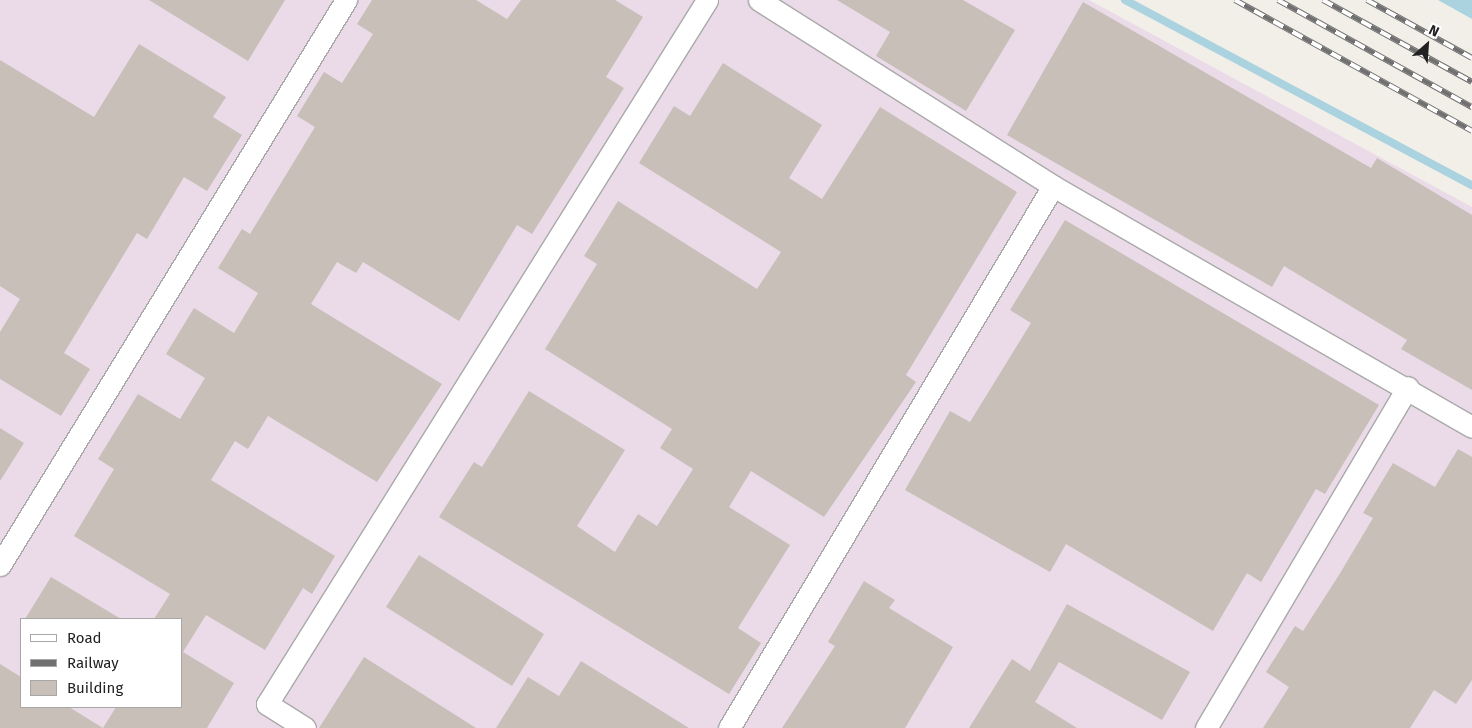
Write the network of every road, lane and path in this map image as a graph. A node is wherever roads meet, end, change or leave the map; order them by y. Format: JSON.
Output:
{"nodes":[{"id":1,"x":346,"y":0,"type":"edge"},
{"id":2,"x":707,"y":0,"type":"edge"},
{"id":3,"x":760,"y":0,"type":"edge"},
{"id":4,"x":1053,"y":186,"type":"junction"},
{"id":5,"x":1408,"y":387,"type":"junction"},
{"id":6,"x":1472,"y":427,"type":"edge"},
{"id":7,"x":0,"y":565,"type":"edge"},
{"id":8,"x":305,"y":728,"type":"edge"},
{"id":9,"x":729,"y":728,"type":"edge"},
{"id":10,"x":1206,"y":728,"type":"edge"}],
"edges":[{"from":1,"to":7,"type":"street"},
{"from":2,"to":8,"type":"street"},
{"from":3,"to":4,"type":"street"},
{"from":4,"to":5,"type":"street"},
{"from":4,"to":9,"type":"street"},
{"from":5,"to":6,"type":"street"},
{"from":5,"to":10,"type":"street"}]}
